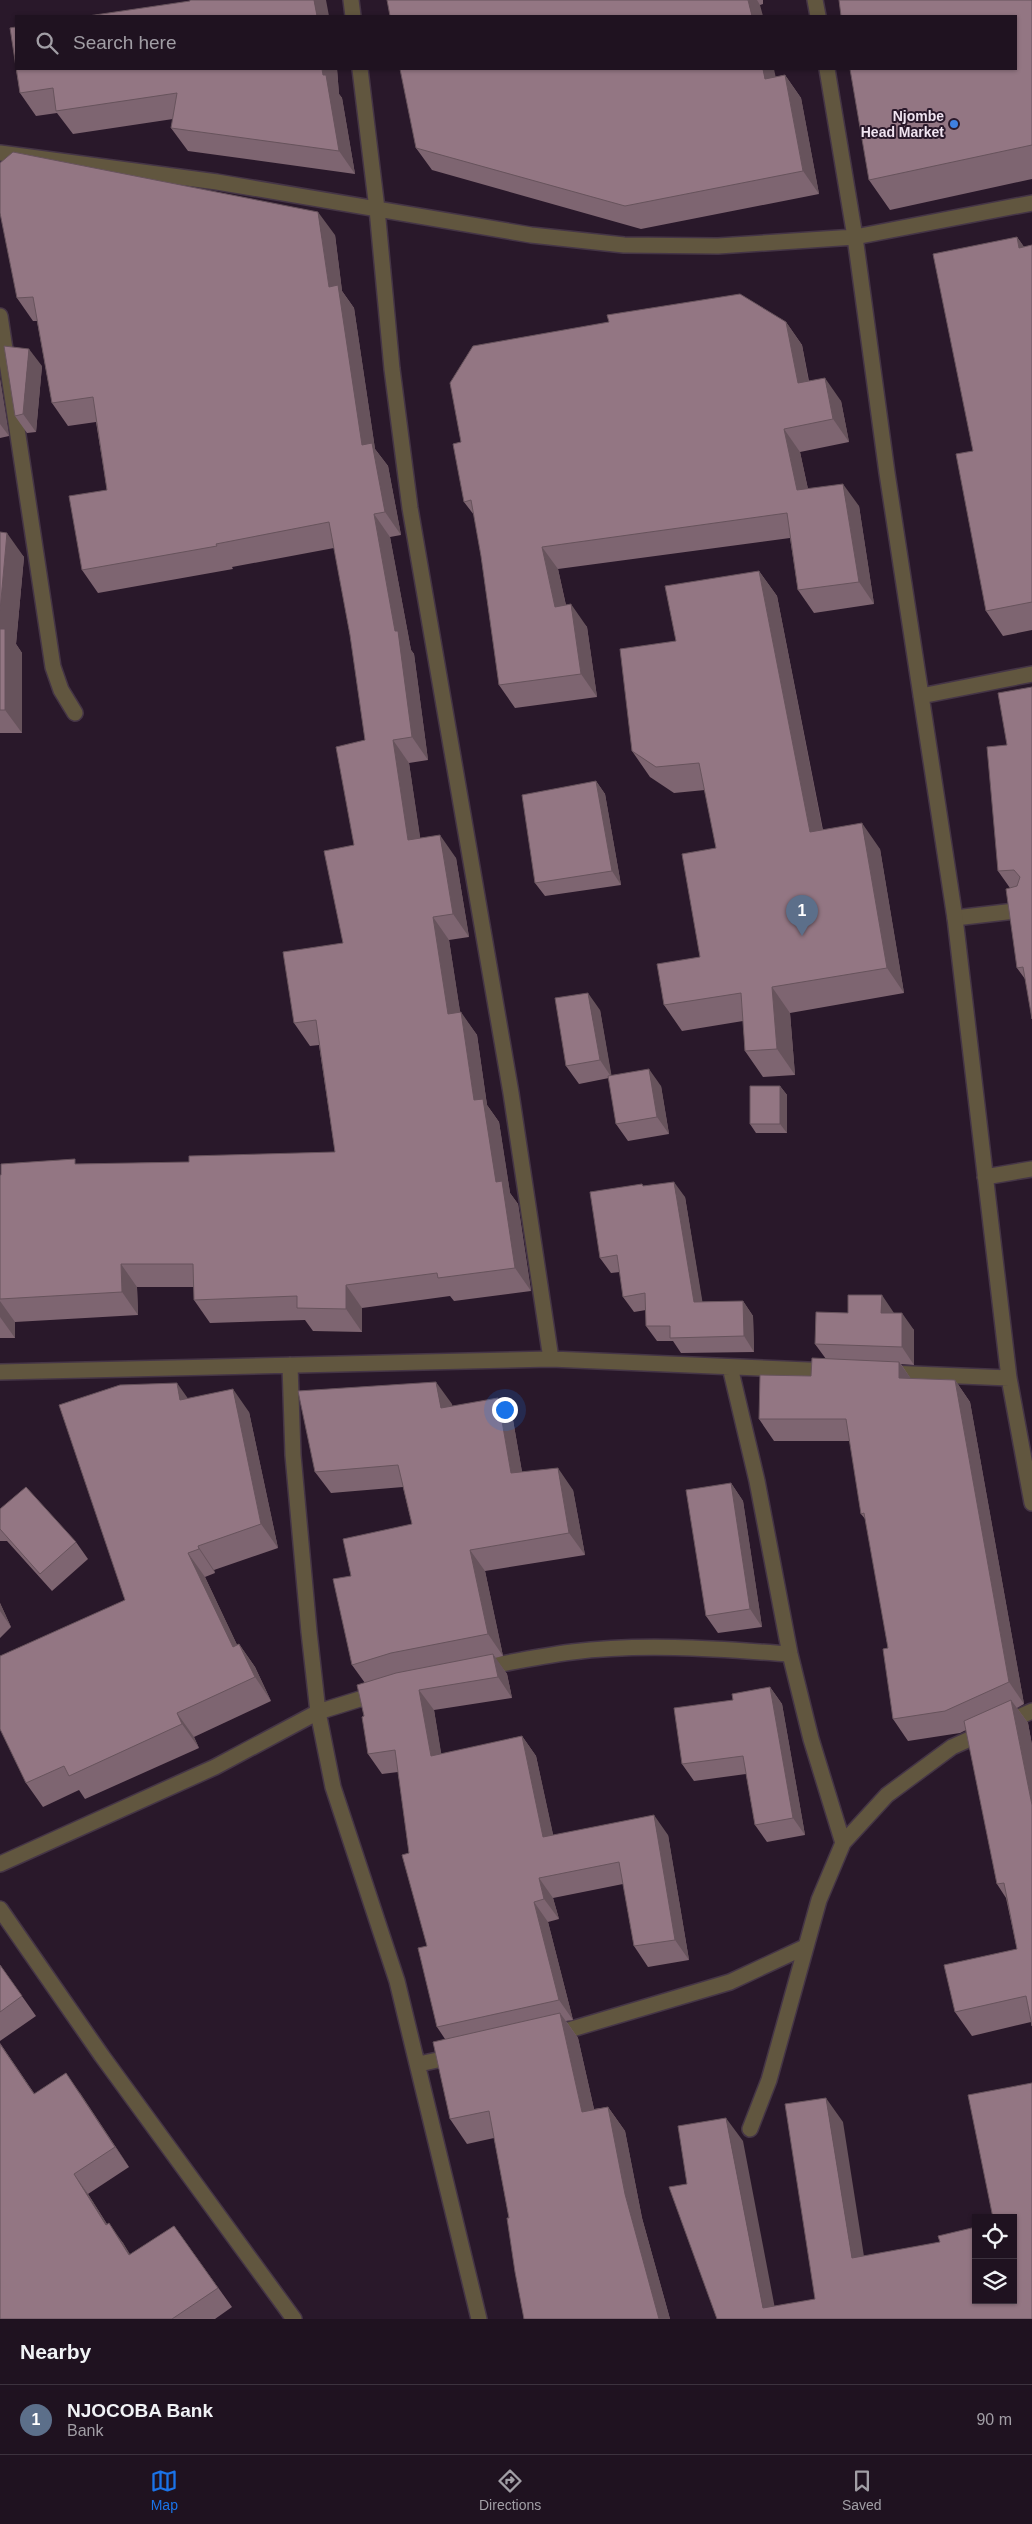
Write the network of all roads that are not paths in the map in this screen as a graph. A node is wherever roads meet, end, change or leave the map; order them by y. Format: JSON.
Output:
{"nodes":[{"id":1,"x":351,"y":0,"type":"edge"},
{"id":2,"x":815,"y":0,"type":"edge"},
{"id":3,"x":353,"y":15,"type":"edge"},
{"id":4,"x":818,"y":15,"type":"edge"},
{"id":5,"x":360,"y":70,"type":"edge"},
{"id":6,"x":827,"y":70,"type":"edge"},
{"id":7,"x":0,"y":153,"type":"edge"},
{"id":8,"x":1032,"y":204,"type":"edge"},
{"id":9,"x":377,"y":209,"type":"junction"},
{"id":10,"x":854,"y":237,"type":"junction"},
{"id":11,"x":0,"y":316,"type":"edge"},
{"id":12,"x":1032,"y":674,"type":"edge"},
{"id":13,"x":921,"y":696,"type":"junction"},
{"id":14,"x":74,"y":713,"type":"dead end"},
{"id":15,"x":1032,"y":909,"type":"edge"},
{"id":16,"x":955,"y":918,"type":"junction"},
{"id":17,"x":1032,"y":1169,"type":"edge"},
{"id":18,"x":985,"y":1177,"type":"junction"},
{"id":19,"x":551,"y":1359,"type":"junction"},
{"id":20,"x":290,"y":1366,"type":"junction"},
{"id":21,"x":730,"y":1367,"type":"junction"},
{"id":22,"x":850,"y":1371,"type":"edge"},
{"id":23,"x":0,"y":1372,"type":"edge"},
{"id":24,"x":870,"y":1372,"type":"edge"},
{"id":25,"x":1010,"y":1378,"type":"junction"},
{"id":26,"x":1032,"y":1503,"type":"edge"},
{"id":27,"x":790,"y":1654,"type":"junction"},
{"id":28,"x":465,"y":1672,"type":"edge"},
{"id":29,"x":390,"y":1690,"type":"edge"},
{"id":30,"x":1032,"y":1711,"type":"edge"},
{"id":31,"x":318,"y":1712,"type":"junction"},
{"id":32,"x":843,"y":1844,"type":"junction"},
{"id":33,"x":0,"y":1864,"type":"edge"},
{"id":34,"x":0,"y":1909,"type":"edge"},
{"id":35,"x":805,"y":1947,"type":"junction"},
{"id":36,"x":534,"y":2040,"type":"edge"},
{"id":37,"x":468,"y":2054,"type":"edge"},
{"id":38,"x":419,"y":2064,"type":"junction"},
{"id":39,"x":750,"y":2129,"type":"dead end"},
{"id":40,"x":294,"y":2319,"type":"edge"},
{"id":41,"x":479,"y":2319,"type":"edge"}],
"edges":[{"from":1,"to":3,"type":"street"},
{"from":2,"to":4,"type":"street"},
{"from":5,"to":9,"type":"street"},
{"from":6,"to":10,"type":"street"},
{"from":7,"to":9,"type":"street"},
{"from":8,"to":10,"type":"street"},
{"from":9,"to":10,"type":"street"},
{"from":9,"to":19,"type":"street"},
{"from":10,"to":13,"type":"street"},
{"from":11,"to":14,"type":"street"},
{"from":12,"to":13,"type":"street"},
{"from":13,"to":16,"type":"street"},
{"from":15,"to":16,"type":"street"},
{"from":16,"to":18,"type":"street"},
{"from":17,"to":18,"type":"street"},
{"from":18,"to":25,"type":"street"},
{"from":19,"to":20,"type":"street"},
{"from":19,"to":21,"type":"street"},
{"from":20,"to":23,"type":"street"},
{"from":20,"to":31,"type":"street"},
{"from":21,"to":22,"type":"street"},
{"from":21,"to":27,"type":"street"},
{"from":24,"to":25,"type":"street"},
{"from":25,"to":26,"type":"street"},
{"from":27,"to":28,"type":"street"},
{"from":27,"to":32,"type":"street"},
{"from":29,"to":31,"type":"street"},
{"from":30,"to":32,"type":"street"},
{"from":31,"to":33,"type":"street"},
{"from":31,"to":38,"type":"street"},
{"from":32,"to":35,"type":"street"},
{"from":34,"to":40,"type":"street"},
{"from":35,"to":36,"type":"street"},
{"from":35,"to":39,"type":"street"},
{"from":37,"to":38,"type":"street"},
{"from":38,"to":41,"type":"street"}]}
